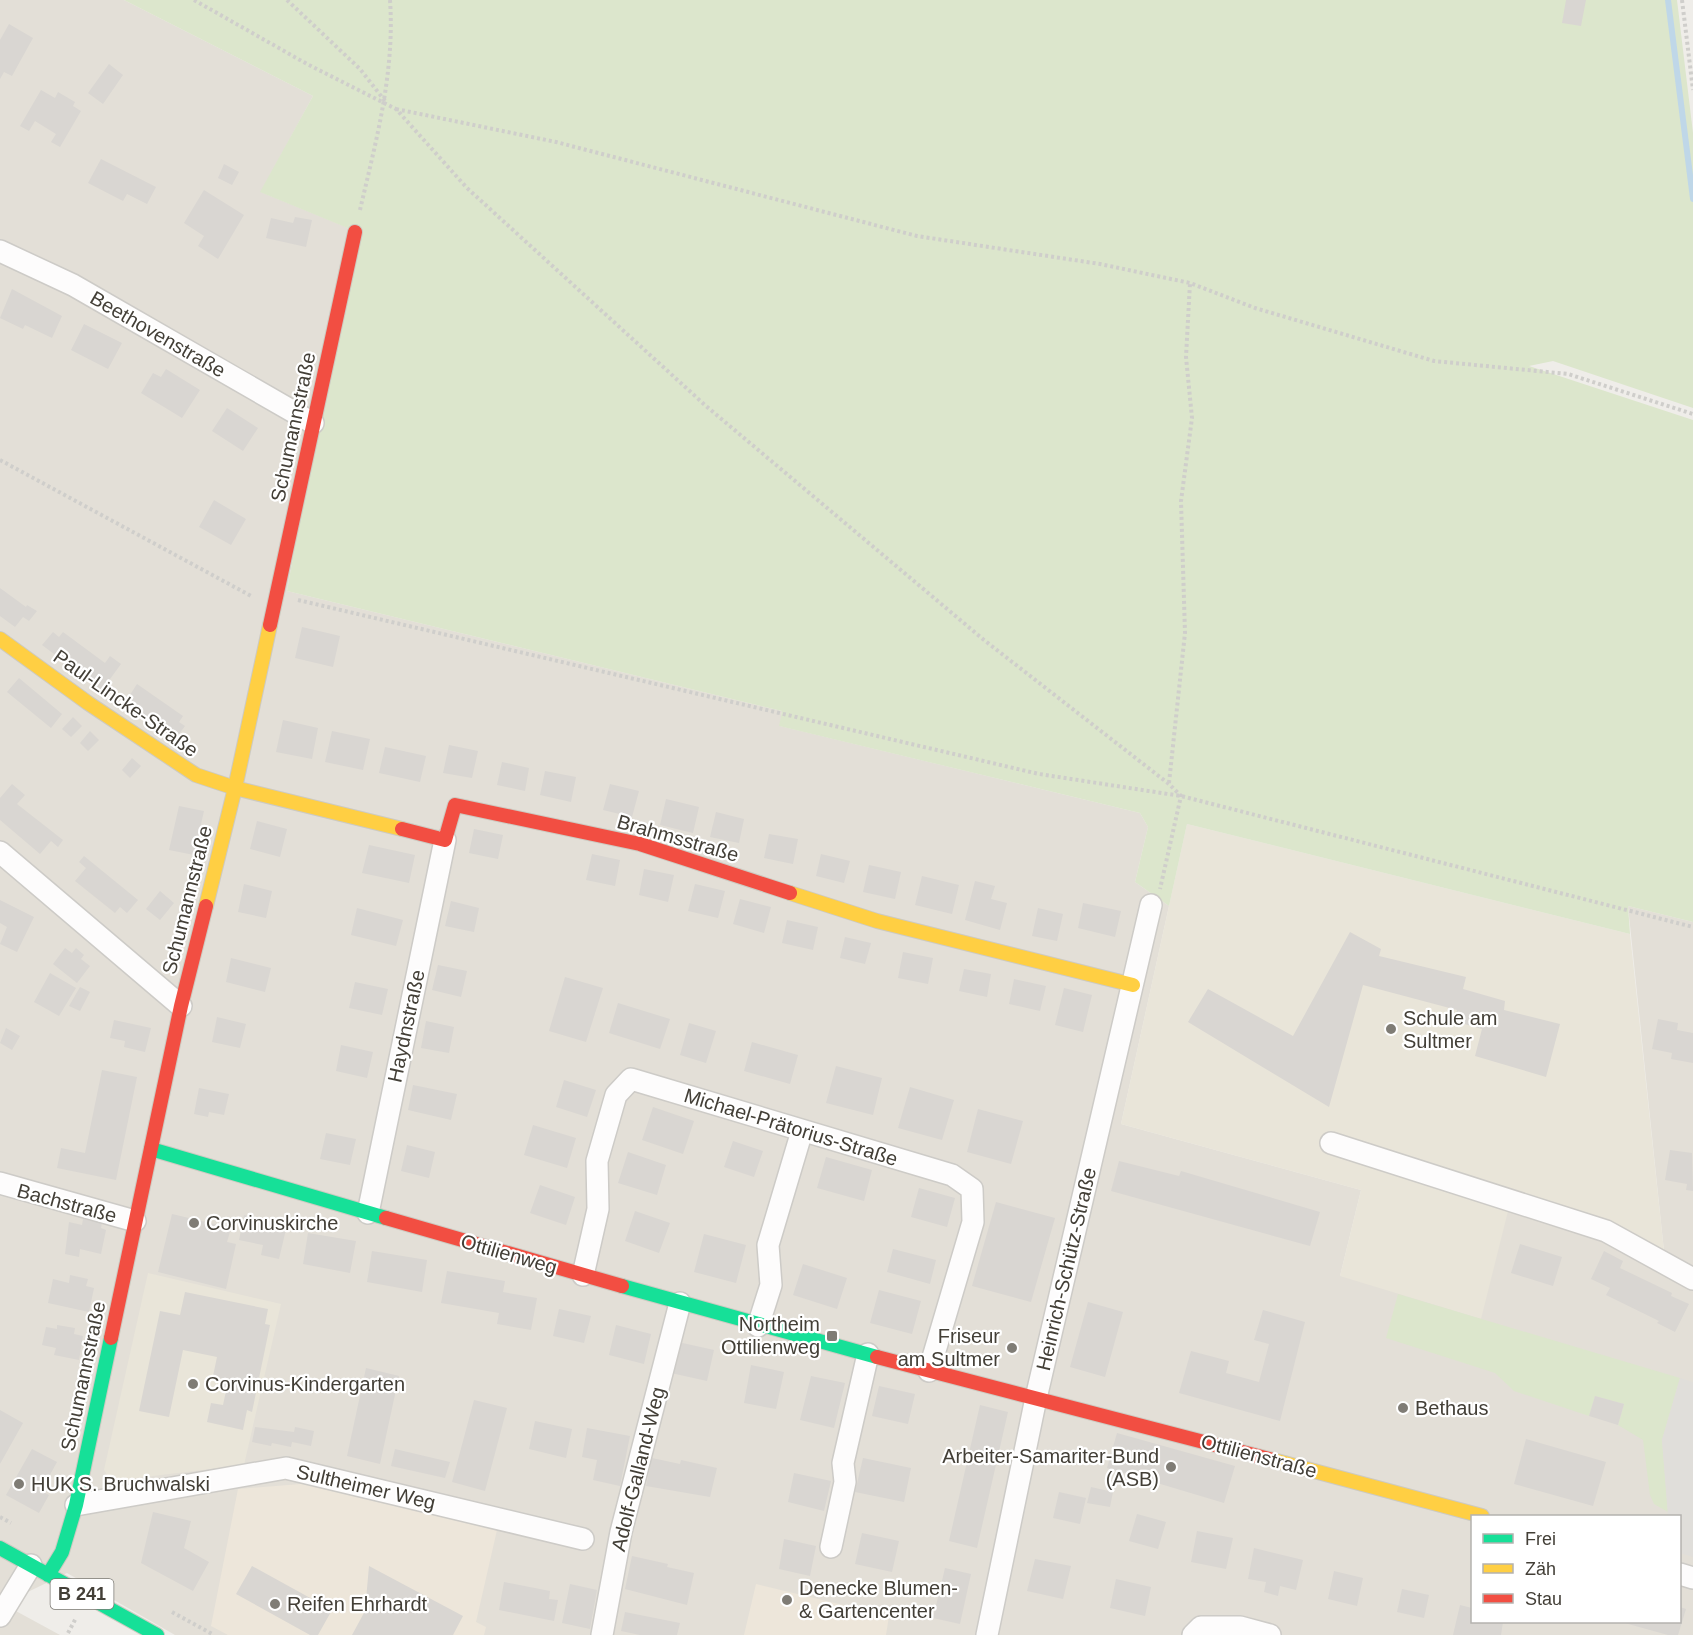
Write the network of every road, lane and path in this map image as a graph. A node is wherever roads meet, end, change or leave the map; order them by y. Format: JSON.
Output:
{"nodes":[{"id":1,"x":194,"y":0,"type":"edge"},
{"id":2,"x":287,"y":0,"type":"edge"},
{"id":3,"x":390,"y":0,"type":"edge"},
{"id":4,"x":1682,"y":0,"type":"edge"},
{"id":5,"x":1693,"y":90,"type":"edge"},
{"id":6,"x":385,"y":101,"type":"junction"},
{"id":7,"x":396,"y":109,"type":"junction"},
{"id":8,"x":355,"y":232,"type":"joint"},
{"id":9,"x":0,"y":251,"type":"edge"},
{"id":10,"x":1190,"y":284,"type":"junction"},
{"id":11,"x":1693,"y":414,"type":"edge"},
{"id":12,"x":313,"y":423,"type":"junction"},
{"id":13,"x":0,"y":460,"type":"edge"},
{"id":14,"x":275,"y":602,"type":"junction"},
{"id":15,"x":0,"y":639,"type":"edge"},
{"id":16,"x":1169,"y":784,"type":"junction"},
{"id":17,"x":235,"y":788,"type":"junction"},
{"id":18,"x":1182,"y":796,"type":"junction"},
{"id":19,"x":445,"y":840,"type":"junction"},
{"id":20,"x":0,"y":852,"type":"edge"},
{"id":21,"x":1155,"y":896,"type":"joint"},
{"id":22,"x":1693,"y":927,"type":"edge"},
{"id":23,"x":1133,"y":985,"type":"junction"},
{"id":24,"x":182,"y":1006,"type":"junction"},
{"id":25,"x":802,"y":1131,"type":"junction"},
{"id":26,"x":1331,"y":1143,"type":"dead end"},
{"id":27,"x":151,"y":1149,"type":"junction"},
{"id":28,"x":0,"y":1183,"type":"edge"},
{"id":29,"x":368,"y":1213,"type":"junction"},
{"id":30,"x":135,"y":1221,"type":"junction"},
{"id":31,"x":583,"y":1275,"type":"junction"},
{"id":32,"x":1693,"y":1279,"type":"edge"},
{"id":33,"x":680,"y":1304,"type":"junction"},
{"id":34,"x":758,"y":1326,"type":"junction"},
{"id":35,"x":868,"y":1354,"type":"junction"},
{"id":36,"x":929,"y":1371,"type":"junction"},
{"id":37,"x":1036,"y":1398,"type":"junction"},
{"id":38,"x":76,"y":1505,"type":"junction"},
{"id":39,"x":1478,"y":1515,"type":"edge"},
{"id":40,"x":583,"y":1539,"type":"dead end"},
{"id":41,"x":831,"y":1547,"type":"dead end"},
{"id":42,"x":0,"y":1548,"type":"edge"},
{"id":43,"x":40,"y":1570,"type":"junction"},
{"id":44,"x":0,"y":1616,"type":"edge"},
{"id":45,"x":158,"y":1635,"type":"edge"},
{"id":46,"x":602,"y":1635,"type":"edge"},
{"id":47,"x":987,"y":1635,"type":"edge"},
{"id":48,"x":1193,"y":1635,"type":"edge"},
{"id":49,"x":1270,"y":1635,"type":"edge"}],
"edges":[{"from":1,"to":6,"type":"path"},
{"from":2,"to":6,"type":"path"},
{"from":3,"to":6,"type":"path"},
{"from":4,"to":5,"type":"path"},
{"from":6,"to":7,"type":"path"},
{"from":6,"to":8,"type":"path"},
{"from":7,"to":10,"type":"path"},
{"from":7,"to":16,"type":"path"},
{"from":8,"to":12,"type":"street","name":"Schumannstraße"},
{"from":9,"to":12,"type":"street","name":"Beethovenstraße"},
{"from":10,"to":11,"type":"path"},
{"from":10,"to":16,"type":"path"},
{"from":12,"to":14,"type":"street","name":"Schumannstraße"},
{"from":13,"to":14,"type":"path"},
{"from":14,"to":17,"type":"street","name":"Schumannstraße"},
{"from":14,"to":18,"type":"path"},
{"from":15,"to":17,"type":"street","name":"Paul-Lincke-Straße"},
{"from":16,"to":18,"type":"path"},
{"from":17,"to":19,"type":"street"},
{"from":17,"to":24,"type":"street","name":"Schumannstraße"},
{"from":18,"to":21,"type":"path"},
{"from":18,"to":22,"type":"path"},
{"from":19,"to":23,"type":"street","name":"Brahmsstraße"},
{"from":19,"to":29,"type":"street","name":"Haydnstraße"},
{"from":20,"to":24,"type":"street"},
{"from":21,"to":23,"type":"street","name":"Heinrich-Schütz-Straße"},
{"from":23,"to":37,"type":"street","name":"Heinrich-Schütz-Straße"},
{"from":24,"to":27,"type":"street","name":"Schumannstraße"},
{"from":25,"to":31,"type":"street","name":"Michael-Prätorius-Straße"},
{"from":25,"to":34,"type":"street"},
{"from":25,"to":36,"type":"street","name":"Michael-Prätorius-Straße"},
{"from":26,"to":32,"type":"street"},
{"from":27,"to":29,"type":"street","name":"Ottilienweg"},
{"from":27,"to":30,"type":"street","name":"Schumannstraße"},
{"from":28,"to":30,"type":"street","name":"Bachstraße"},
{"from":29,"to":31,"type":"street","name":"Ottilienweg"},
{"from":30,"to":38,"type":"street","name":"Schumannstraße"},
{"from":31,"to":33,"type":"street","name":"Ottilienweg"},
{"from":33,"to":34,"type":"street","name":"Ottilienweg"},
{"from":33,"to":46,"type":"street","name":"Adolf-Galland-Weg"},
{"from":34,"to":35,"type":"street","name":"Ottilienweg"},
{"from":35,"to":36,"type":"street","name":"Ottilienweg"},
{"from":35,"to":41,"type":"street"},
{"from":36,"to":37,"type":"street","name":"Ottilienweg"},
{"from":37,"to":39,"type":"street","name":"Ottilienstraße"},
{"from":37,"to":47,"type":"street","name":"Heinrich-Schütz-Straße"},
{"from":38,"to":40,"type":"street","name":"Sultheimer Weg"},
{"from":38,"to":43,"type":"street","name":"Schumannstraße"},
{"from":42,"to":43,"type":"street","number":"B 241"},
{"from":43,"to":44,"type":"street"},
{"from":43,"to":45,"type":"street","number":"B 241"},
{"from":48,"to":49,"type":"street"}]}
